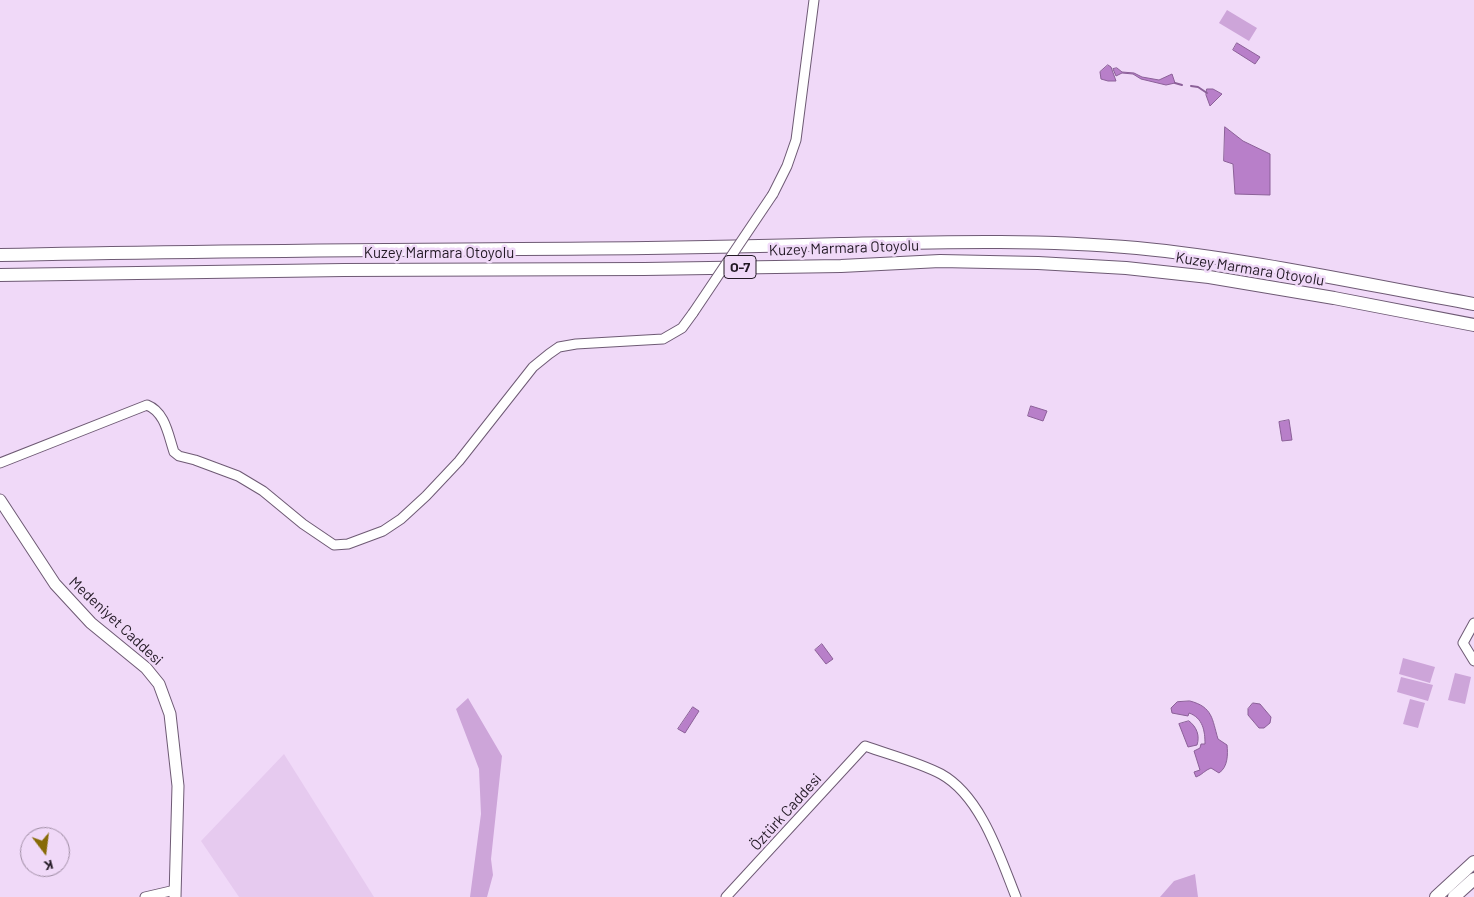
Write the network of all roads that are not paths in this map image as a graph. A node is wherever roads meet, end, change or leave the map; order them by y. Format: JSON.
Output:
{"nodes":[{"id":1,"x":814,"y":0,"type":"edge"},
{"id":2,"x":0,"y":255,"type":"edge"},
{"id":3,"x":0,"y":275,"type":"edge"},
{"id":4,"x":1474,"y":304,"type":"edge"},
{"id":5,"x":1474,"y":325,"type":"edge"},
{"id":6,"x":0,"y":464,"type":"edge"},
{"id":7,"x":0,"y":500,"type":"edge"},
{"id":8,"x":1474,"y":623,"type":"edge"},
{"id":9,"x":1474,"y":661,"type":"edge"},
{"id":10,"x":1474,"y":862,"type":"edge"},
{"id":11,"x":1474,"y":880,"type":"edge"},
{"id":12,"x":175,"y":894,"type":"edge"},
{"id":13,"x":145,"y":897,"type":"edge"},
{"id":14,"x":726,"y":897,"type":"edge"},
{"id":15,"x":1016,"y":897,"type":"edge"},
{"id":16,"x":1436,"y":897,"type":"edge"},
{"id":17,"x":1454,"y":897,"type":"edge"}],
"edges":[{"from":1,"to":6,"type":"street","bridge":true},
{"from":2,"to":4,"type":"highway","name":"Kuzey Marmara Otoyolu","number":"O-7"},
{"from":3,"to":5,"type":"highway","name":"Kuzey Marmara Otoyolu","number":"O-7"},
{"from":7,"to":12,"type":"main road","name":"Medeniyet Caddesi"},
{"from":8,"to":9,"type":"street"},
{"from":10,"to":16,"type":"highway"},
{"from":11,"to":17,"type":"highway"},
{"from":12,"to":13,"type":"street"},
{"from":14,"to":15,"type":"street","name":"Öztürk Caddesi"}]}
